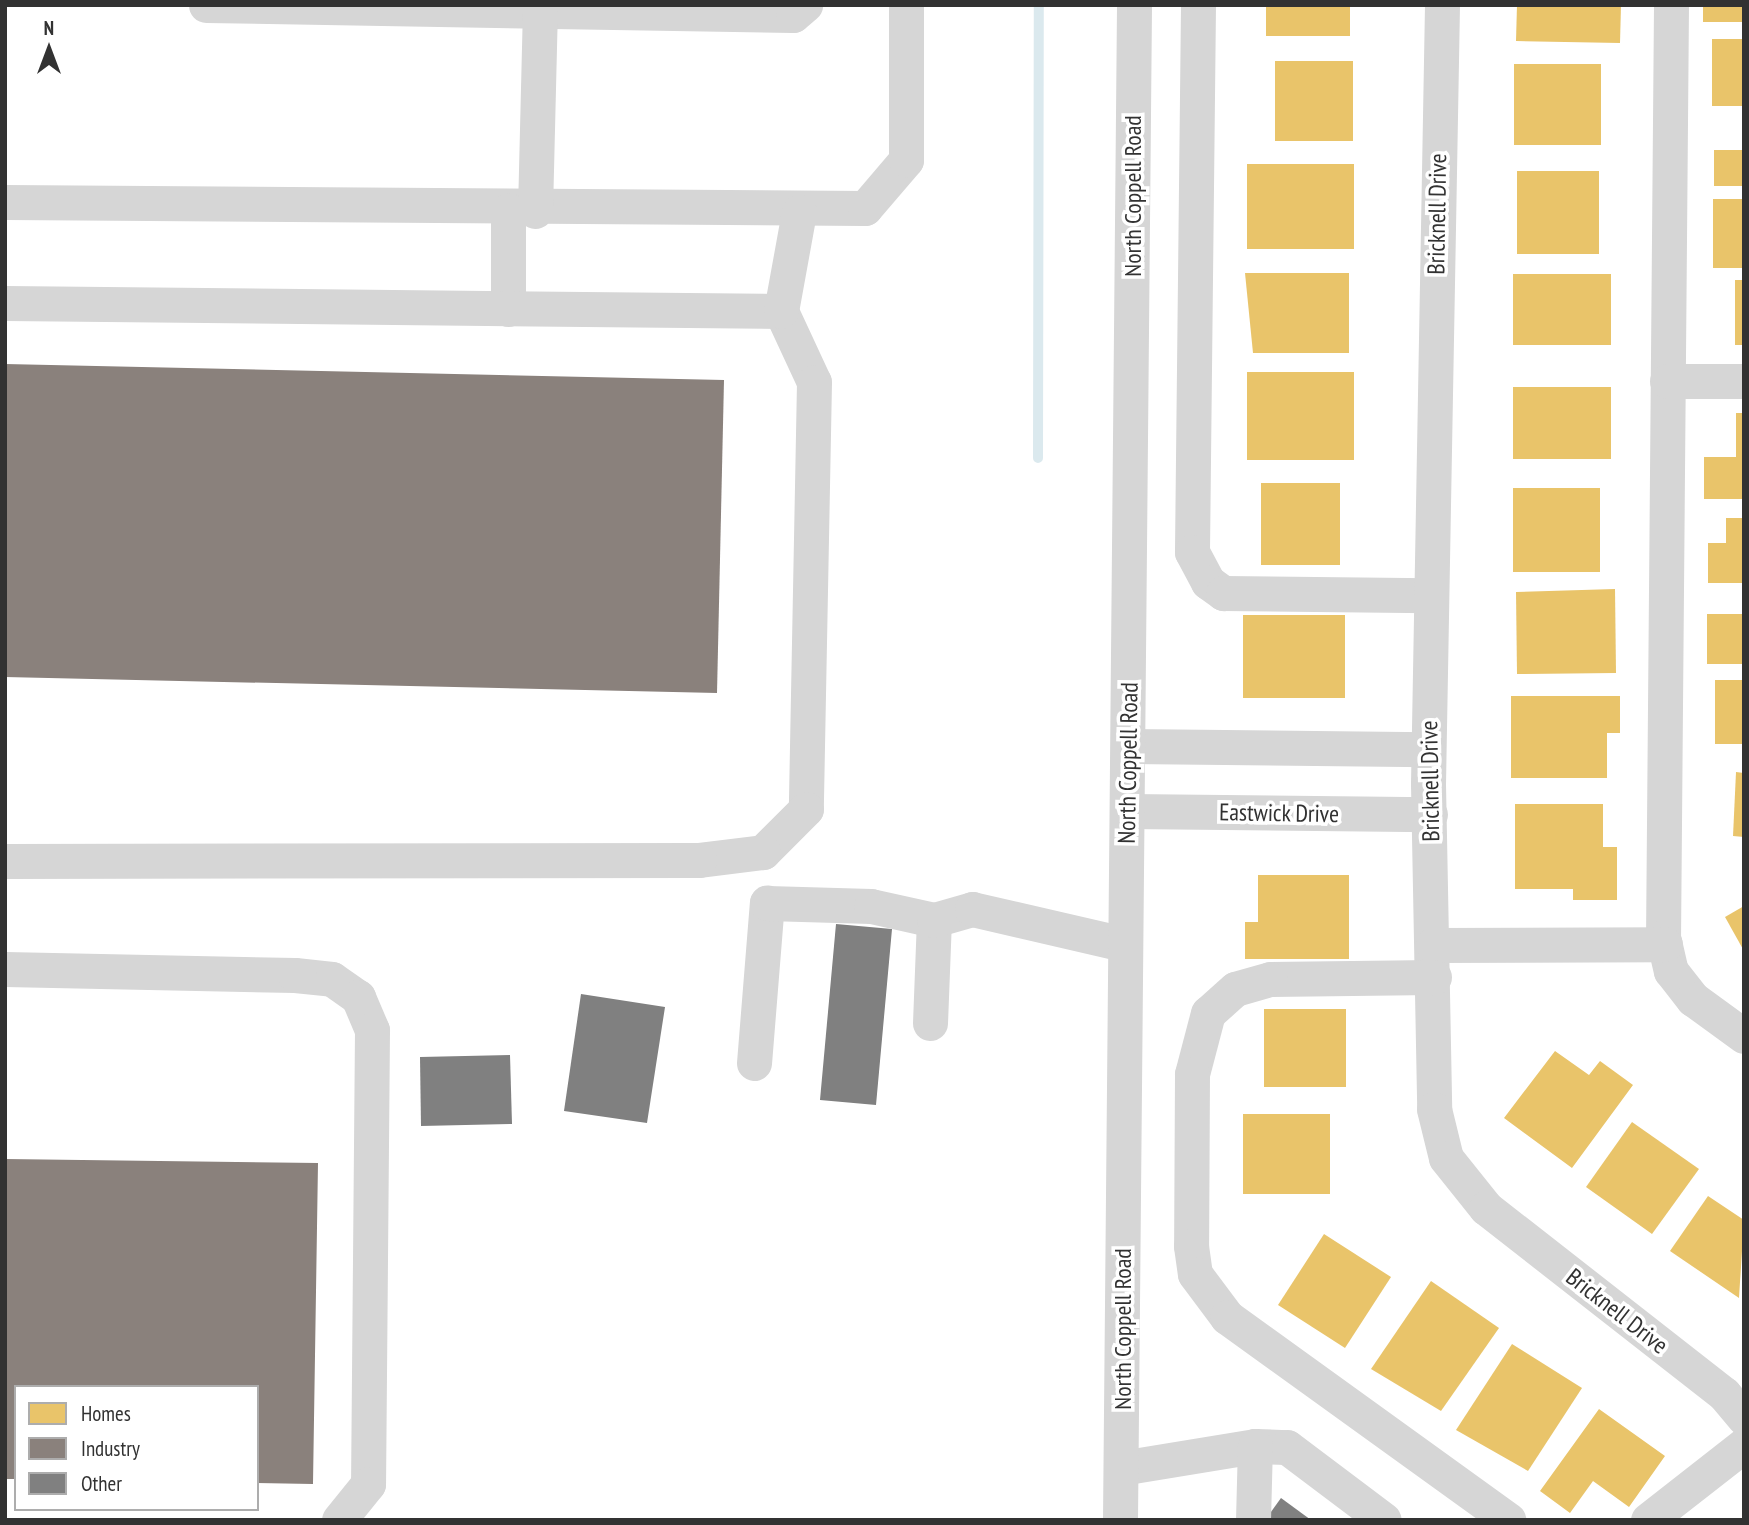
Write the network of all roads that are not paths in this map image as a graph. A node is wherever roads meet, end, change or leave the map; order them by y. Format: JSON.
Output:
{"nodes":[{"id":1,"x":206,"y":5,"type":"edge"},
{"id":2,"x":805,"y":5,"type":"edge"},
{"id":3,"x":906,"y":5,"type":"edge"},
{"id":4,"x":1134,"y":5,"type":"edge"},
{"id":5,"x":1198,"y":5,"type":"edge"},
{"id":6,"x":1442,"y":5,"type":"edge"},
{"id":7,"x":1671,"y":5,"type":"edge"},
{"id":8,"x":540,"y":12,"type":"junction"},
{"id":9,"x":5,"y":202,"type":"edge"},
{"id":10,"x":521,"y":210,"type":"junction"},
{"id":11,"x":799,"y":212,"type":"junction"},
{"id":12,"x":5,"y":303,"type":"edge"},
{"id":13,"x":508,"y":309,"type":"junction"},
{"id":14,"x":780,"y":311,"type":"junction"},
{"id":15,"x":1667,"y":381,"type":"junction"},
{"id":16,"x":1744,"y":381,"type":"edge"},
{"id":17,"x":1430,"y":595,"type":"junction"},
{"id":18,"x":1129,"y":746,"type":"junction"},
{"id":19,"x":1428,"y":749,"type":"junction"},
{"id":20,"x":1128,"y":811,"type":"junction"},
{"id":21,"x":1430,"y":814,"type":"junction"},
{"id":22,"x":5,"y":861,"type":"edge"},
{"id":23,"x":934,"y":920,"type":"junction"},
{"id":24,"x":1124,"y":944,"type":"junction"},
{"id":25,"x":1665,"y":944,"type":"junction"},
{"id":26,"x":1433,"y":961,"type":"junction"},
{"id":27,"x":5,"y":969,"type":"edge"},
{"id":28,"x":930,"y":1023,"type":"dead end"},
{"id":29,"x":1744,"y":1036,"type":"edge"},
{"id":30,"x":754,"y":1063,"type":"dead end"},
{"id":31,"x":1744,"y":1418,"type":"edge"},
{"id":32,"x":1744,"y":1445,"type":"edge"},
{"id":33,"x":1255,"y":1446,"type":"junction"},
{"id":34,"x":1121,"y":1468,"type":"junction"},
{"id":35,"x":339,"y":1520,"type":"edge"},
{"id":36,"x":1120,"y":1520,"type":"edge"},
{"id":37,"x":1253,"y":1520,"type":"edge"},
{"id":38,"x":1384,"y":1520,"type":"edge"},
{"id":39,"x":1508,"y":1520,"type":"edge"},
{"id":40,"x":1648,"y":1520,"type":"edge"}],
"edges":[{"from":1,"to":8,"type":"street"},
{"from":2,"to":8,"type":"street"},
{"from":3,"to":11,"type":"street"},
{"from":4,"to":18,"type":"street","name":"North Coppell Road"},
{"from":5,"to":17,"type":"street"},
{"from":6,"to":17,"type":"street","name":"Bricknell Drive"},
{"from":7,"to":15,"type":"street"},
{"from":8,"to":10,"type":"street"},
{"from":9,"to":10,"type":"street"},
{"from":10,"to":11,"type":"street"},
{"from":10,"to":13,"type":"street"},
{"from":11,"to":14,"type":"street"},
{"from":12,"to":13,"type":"street"},
{"from":13,"to":14,"type":"street"},
{"from":14,"to":22,"type":"street"},
{"from":15,"to":16,"type":"street"},
{"from":15,"to":25,"type":"street"},
{"from":17,"to":19,"type":"street","name":"Bricknell Drive"},
{"from":18,"to":19,"type":"street"},
{"from":18,"to":20,"type":"street","name":"North Coppell Road"},
{"from":19,"to":21,"type":"street","name":"Bricknell Drive"},
{"from":20,"to":21,"type":"street","name":"Eastwick Drive"},
{"from":20,"to":24,"type":"street","name":"North Coppell Road"},
{"from":21,"to":26,"type":"street","name":"Bricknell Drive"},
{"from":23,"to":24,"type":"street"},
{"from":23,"to":28,"type":"street"},
{"from":23,"to":30,"type":"street"},
{"from":24,"to":34,"type":"street","name":"North Coppell Road"},
{"from":25,"to":26,"type":"street"},
{"from":25,"to":29,"type":"street"},
{"from":26,"to":31,"type":"street","name":"Bricknell Drive"},
{"from":26,"to":39,"type":"street"},
{"from":27,"to":35,"type":"street"},
{"from":32,"to":40,"type":"street"},
{"from":33,"to":34,"type":"street"},
{"from":33,"to":37,"type":"street"},
{"from":33,"to":38,"type":"street"},
{"from":34,"to":36,"type":"street","name":"North Coppell Road"}]}
